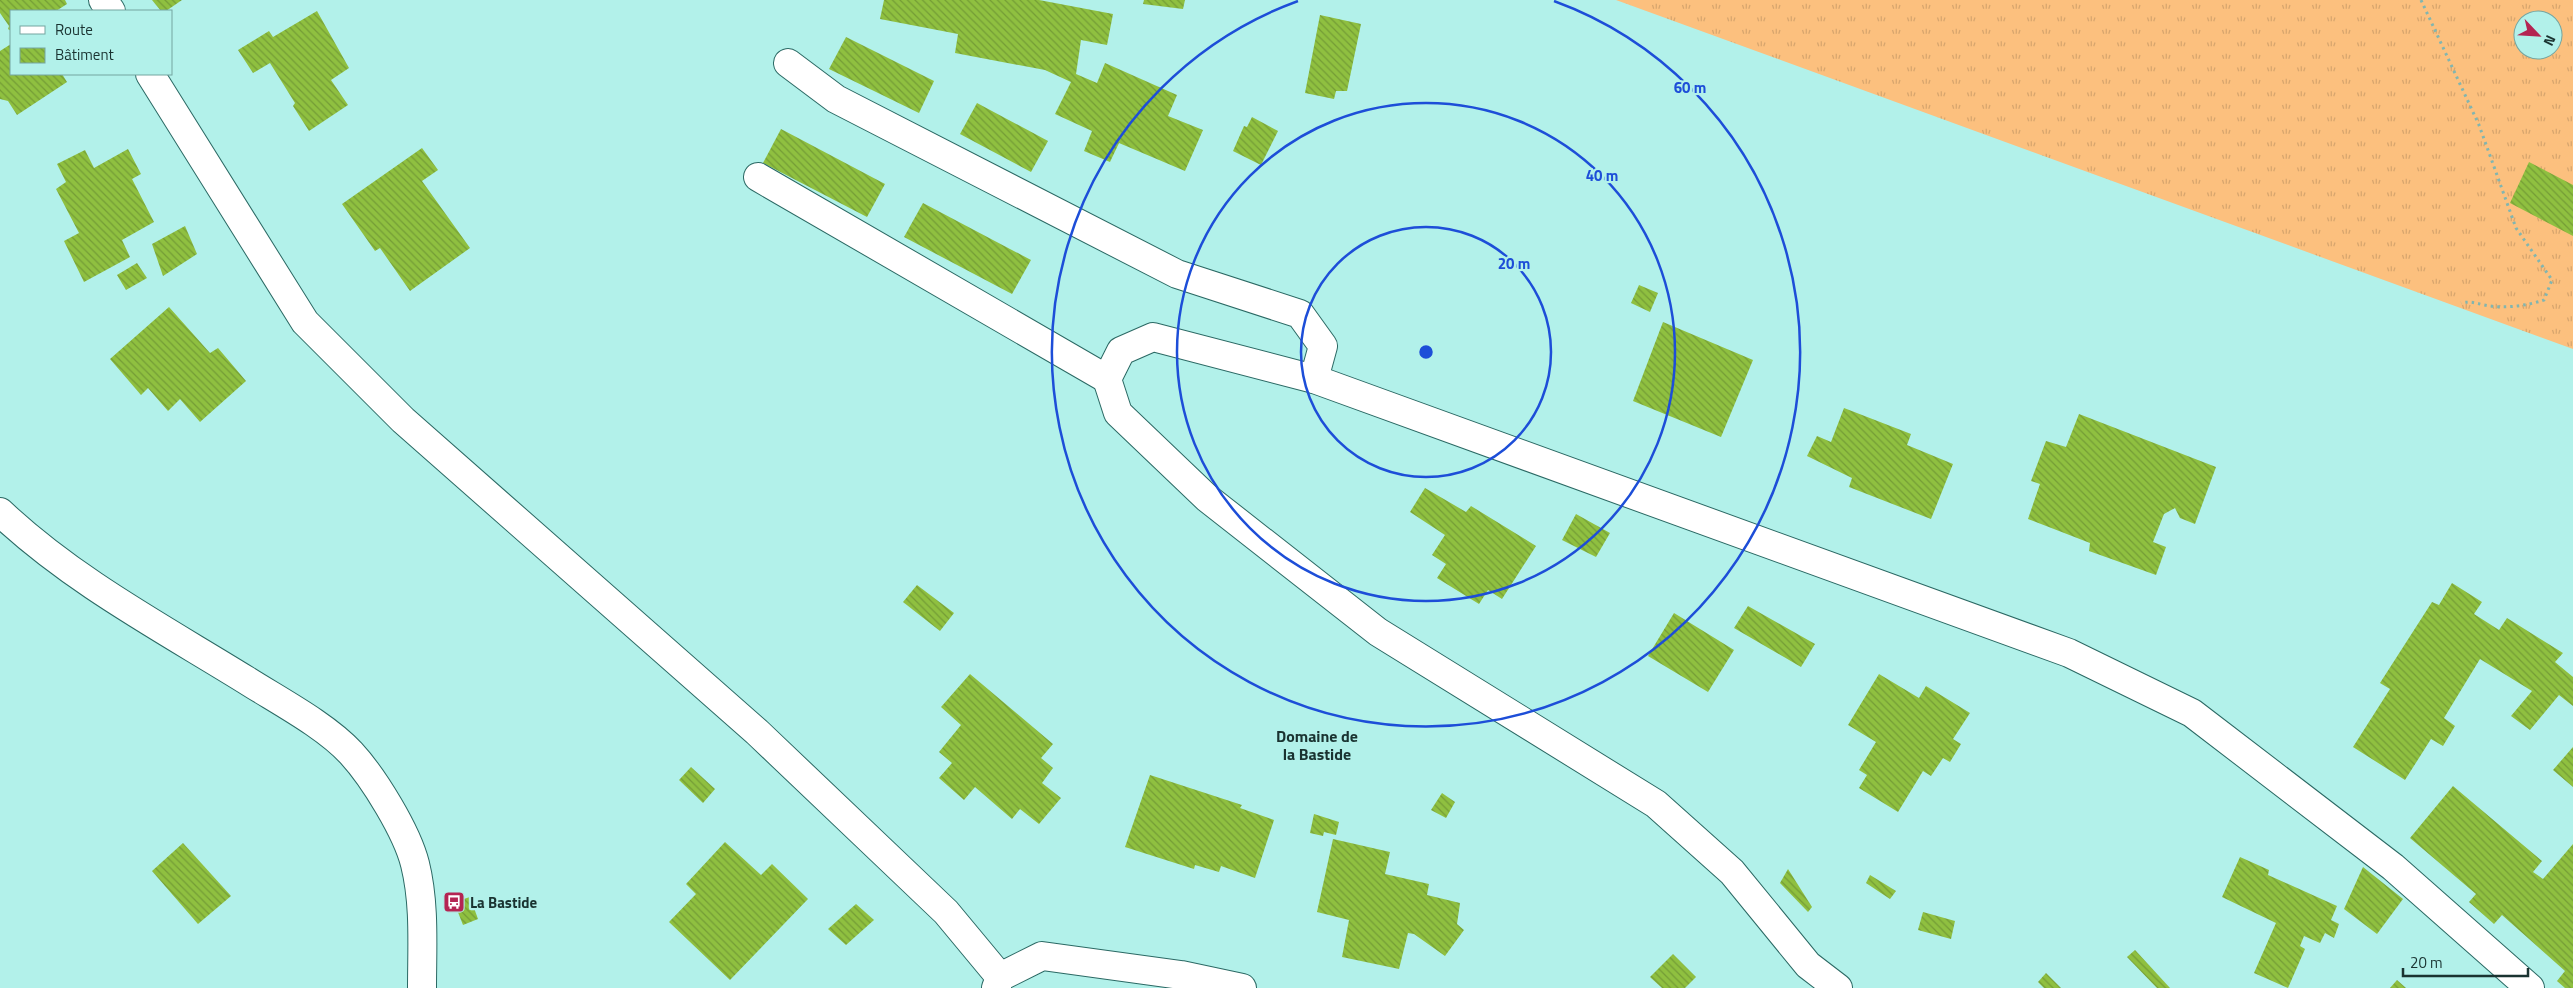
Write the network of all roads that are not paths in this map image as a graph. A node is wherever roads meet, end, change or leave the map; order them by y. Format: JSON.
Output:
{"nodes":[{"id":1,"x":788,"y":62,"type":"dead end"},
{"id":2,"x":151,"y":75,"type":"edge"},
{"id":3,"x":758,"y":177,"type":"dead end"},
{"id":4,"x":1107,"y":379,"type":"junction"},
{"id":5,"x":1314,"y":379,"type":"junction"},
{"id":6,"x":0,"y":512,"type":"edge"},
{"id":7,"x":998,"y":982,"type":"edge"},
{"id":8,"x":429,"y":985,"type":"edge"},
{"id":9,"x":1242,"y":988,"type":"edge"},
{"id":10,"x":1838,"y":988,"type":"edge"},
{"id":11,"x":2530,"y":988,"type":"edge"}],
"edges":[{"from":1,"to":5,"type":"street"},
{"from":2,"to":7,"type":"street"},
{"from":3,"to":4,"type":"street"},
{"from":4,"to":5,"type":"street"},
{"from":4,"to":10,"type":"street"},
{"from":5,"to":11,"type":"street"},
{"from":6,"to":8,"type":"street"},
{"from":7,"to":9,"type":"street"}]}
